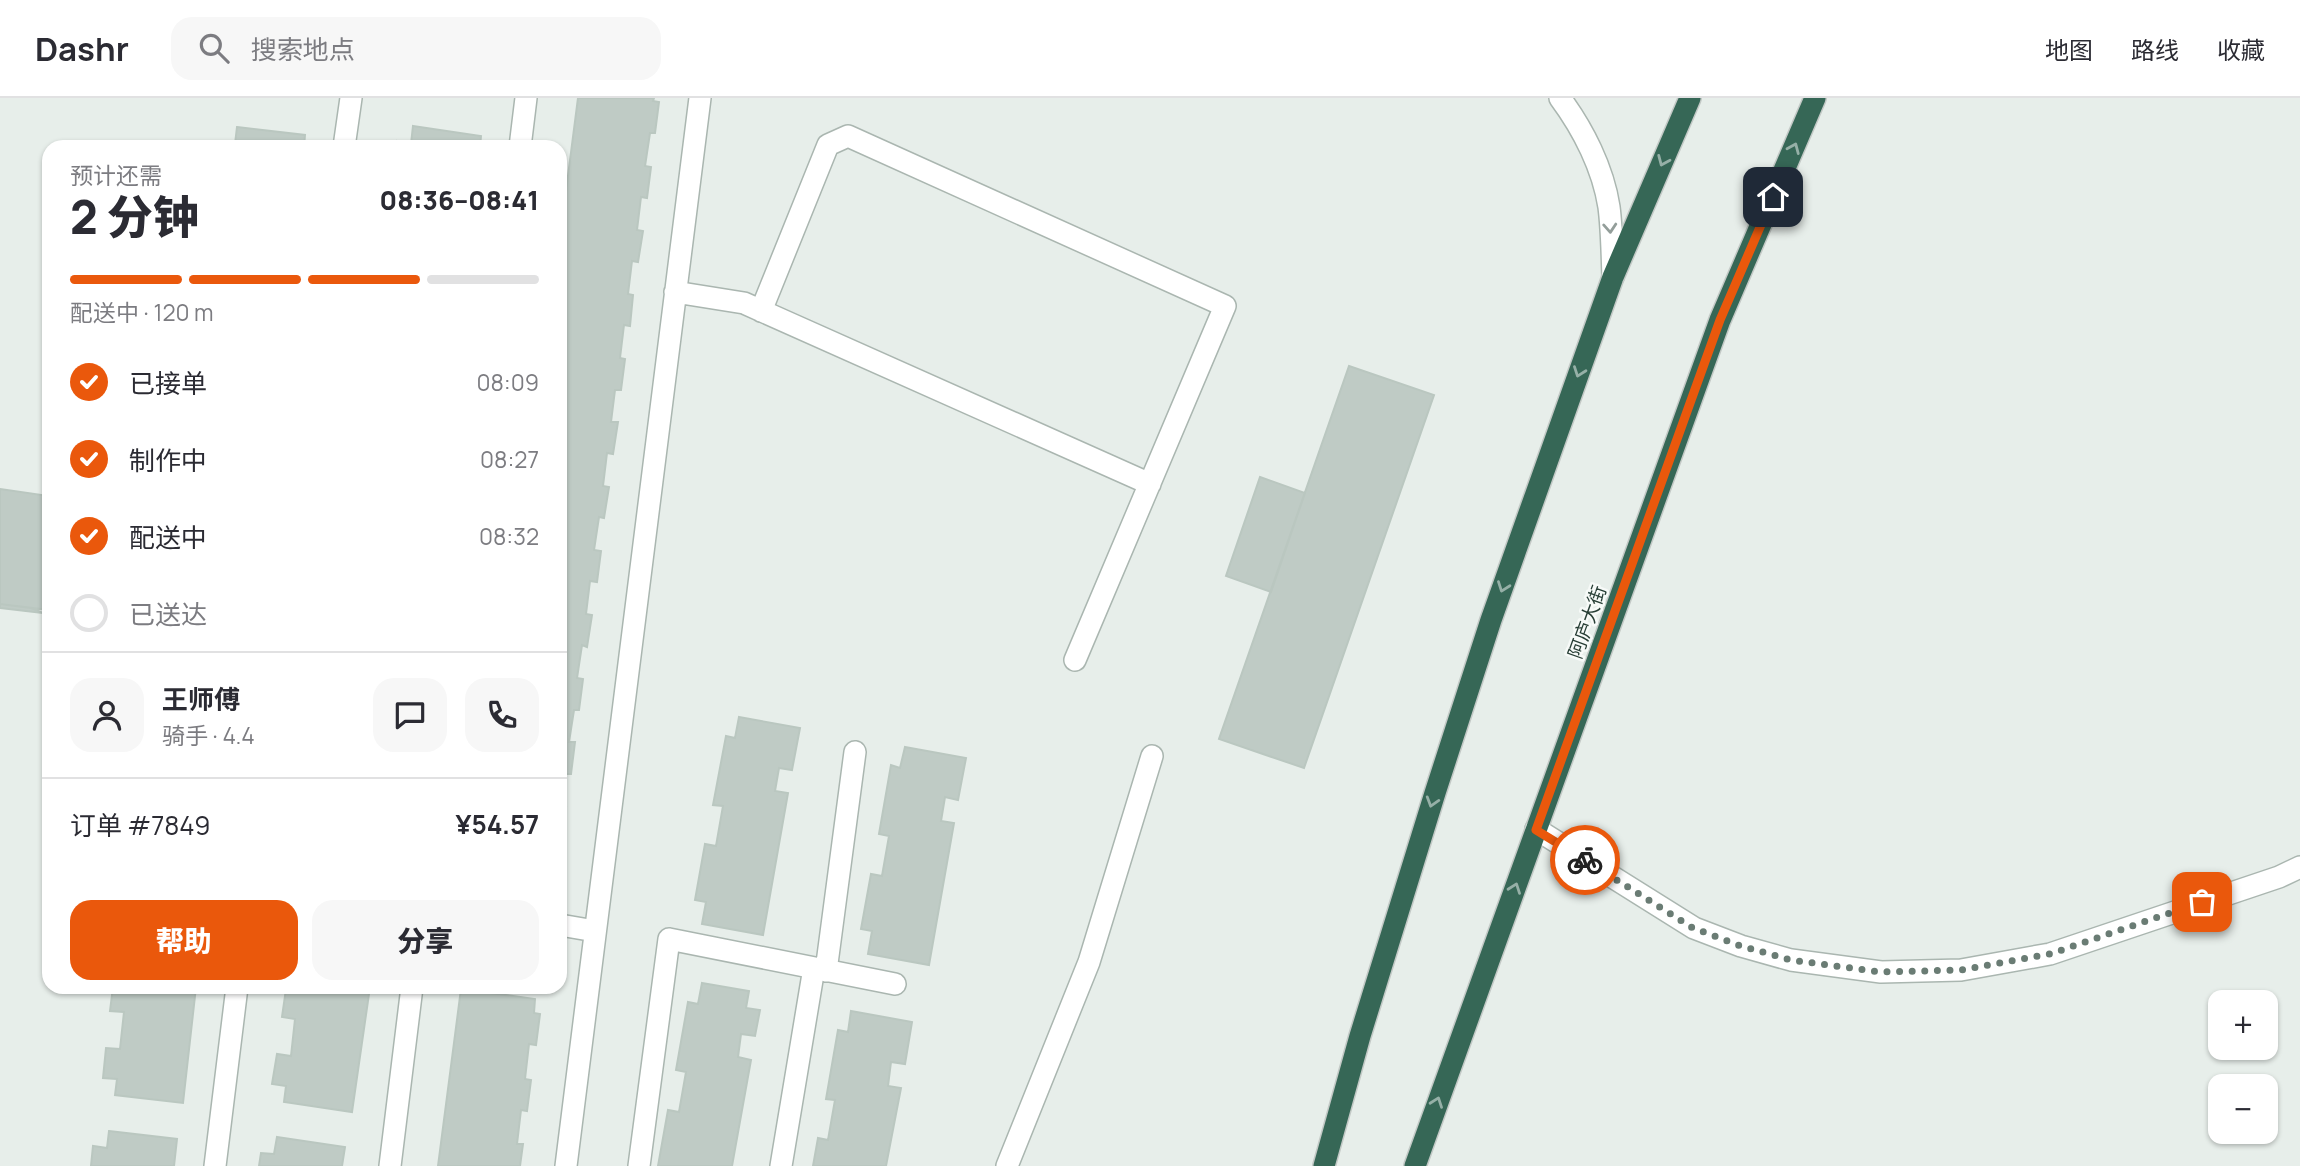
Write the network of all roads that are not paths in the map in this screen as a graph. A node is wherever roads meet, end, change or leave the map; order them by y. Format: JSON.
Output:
{"nodes":[{"id":1,"x":351,"y":98,"type":"edge"},
{"id":2,"x":527,"y":98,"type":"edge"},
{"id":3,"x":700,"y":98,"type":"edge"},
{"id":4,"x":1560,"y":98,"type":"edge"},
{"id":5,"x":1690,"y":98,"type":"edge"},
{"id":6,"x":1815,"y":98,"type":"edge"},
{"id":7,"x":345,"y":140,"type":"edge"},
{"id":8,"x":521,"y":140,"type":"edge"},
{"id":9,"x":1613,"y":277,"type":"junction"},
{"id":10,"x":675,"y":292,"type":"junction"},
{"id":11,"x":761,"y":311,"type":"junction"},
{"id":12,"x":1150,"y":484,"type":"junction"},
{"id":13,"x":1075,"y":660,"type":"dead end"},
{"id":14,"x":855,"y":751,"type":"dead end"},
{"id":15,"x":1152,"y":756,"type":"dead end"},
{"id":16,"x":1536,"y":830,"type":"junction"},
{"id":17,"x":2300,"y":867,"type":"edge"},
{"id":18,"x":567,"y":926,"type":"edge"},
{"id":19,"x":595,"y":931,"type":"junction"},
{"id":20,"x":820,"y":969,"type":"junction"},
{"id":21,"x":895,"y":984,"type":"dead end"},
{"id":22,"x":236,"y":994,"type":"edge"},
{"id":23,"x":411,"y":994,"type":"edge"},
{"id":24,"x":215,"y":1166,"type":"edge"},
{"id":25,"x":390,"y":1166,"type":"edge"},
{"id":26,"x":566,"y":1166,"type":"edge"},
{"id":27,"x":639,"y":1166,"type":"edge"},
{"id":28,"x":781,"y":1166,"type":"edge"},
{"id":29,"x":1007,"y":1166,"type":"edge"},
{"id":30,"x":1324,"y":1166,"type":"edge"},
{"id":31,"x":1415,"y":1166,"type":"edge"}],
"edges":[{"from":1,"to":7,"type":"street"},
{"from":2,"to":8,"type":"street"},
{"from":3,"to":10,"type":"street"},
{"from":4,"to":9,"type":"street","one_way":true},
{"from":5,"to":9,"type":"highway","one_way":true},
{"from":16,"to":6,"type":"highway","name":"阿庐大街","one_way":true},
{"from":9,"to":30,"type":"highway","one_way":true},
{"from":10,"to":11,"type":"street"},
{"from":10,"to":19,"type":"street"},
{"from":11,"to":12,"type":"street"},
{"from":11,"to":12,"type":"street"},
{"from":12,"to":13,"type":"street"},
{"from":14,"to":20,"type":"street"},
{"from":15,"to":29,"type":"street"},
{"from":16,"to":17,"type":"street"},
{"from":31,"to":16,"type":"highway","name":"阿庐大街","one_way":true},
{"from":18,"to":19,"type":"street"},
{"from":19,"to":26,"type":"street"},
{"from":20,"to":21,"type":"street"},
{"from":20,"to":27,"type":"street"},
{"from":20,"to":28,"type":"street"},
{"from":22,"to":24,"type":"street"},
{"from":23,"to":25,"type":"street"}]}
